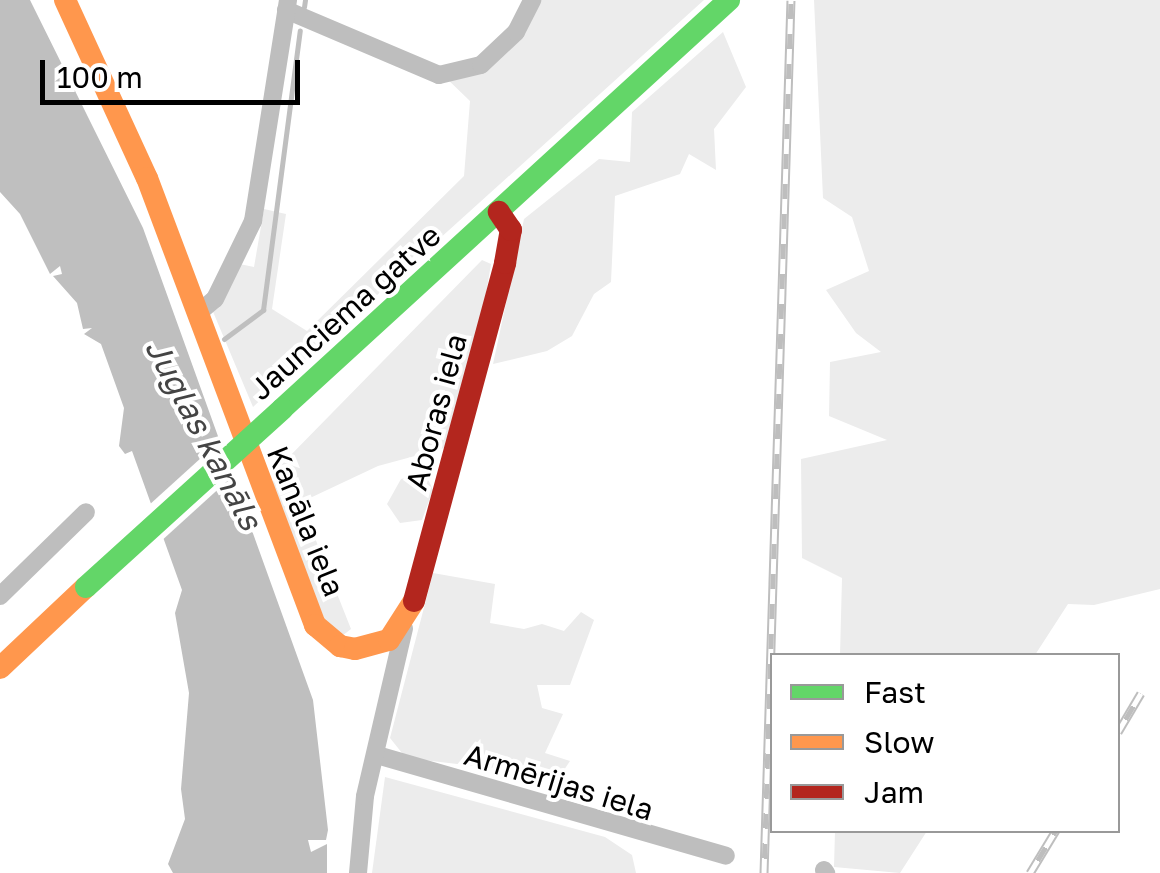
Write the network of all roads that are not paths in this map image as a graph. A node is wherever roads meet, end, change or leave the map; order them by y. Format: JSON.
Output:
{"nodes":[{"id":1,"x":64,"y":0,"type":"edge"},
{"id":2,"x":532,"y":0,"type":"edge"},
{"id":3,"x":729,"y":0,"type":"edge"},
{"id":4,"x":287,"y":5,"type":"edge"},
{"id":5,"x":499,"y":212,"type":"junction"},
{"id":6,"x":197,"y":314,"type":"junction"},
{"id":7,"x":86,"y":512,"type":"dead end"},
{"id":8,"x":0,"y":596,"type":"edge"},
{"id":9,"x":404,"y":628,"type":"junction"},
{"id":10,"x":0,"y":668,"type":"edge"},
{"id":11,"x":376,"y":755,"type":"junction"},
{"id":12,"x":726,"y":856,"type":"dead end"},
{"id":13,"x":358,"y":873,"type":"edge"}],
"edges":[{"from":1,"to":6,"type":"street","name":"Kanāla iela"},
{"from":2,"to":4,"type":"street"},
{"from":3,"to":5,"type":"street","name":"Jaunciema gatve"},
{"from":4,"to":6,"type":"street"},
{"from":5,"to":9,"type":"street","name":"Aboras iela"},
{"from":5,"to":10,"type":"street","name":"Jaunciema gatve","bridge":true},
{"from":6,"to":9,"type":"street","name":"Kanāla iela"},
{"from":7,"to":8,"type":"street"},
{"from":9,"to":11,"type":"street"},
{"from":11,"to":12,"type":"street","name":"Armērijas iela"},
{"from":11,"to":13,"type":"street"}]}
